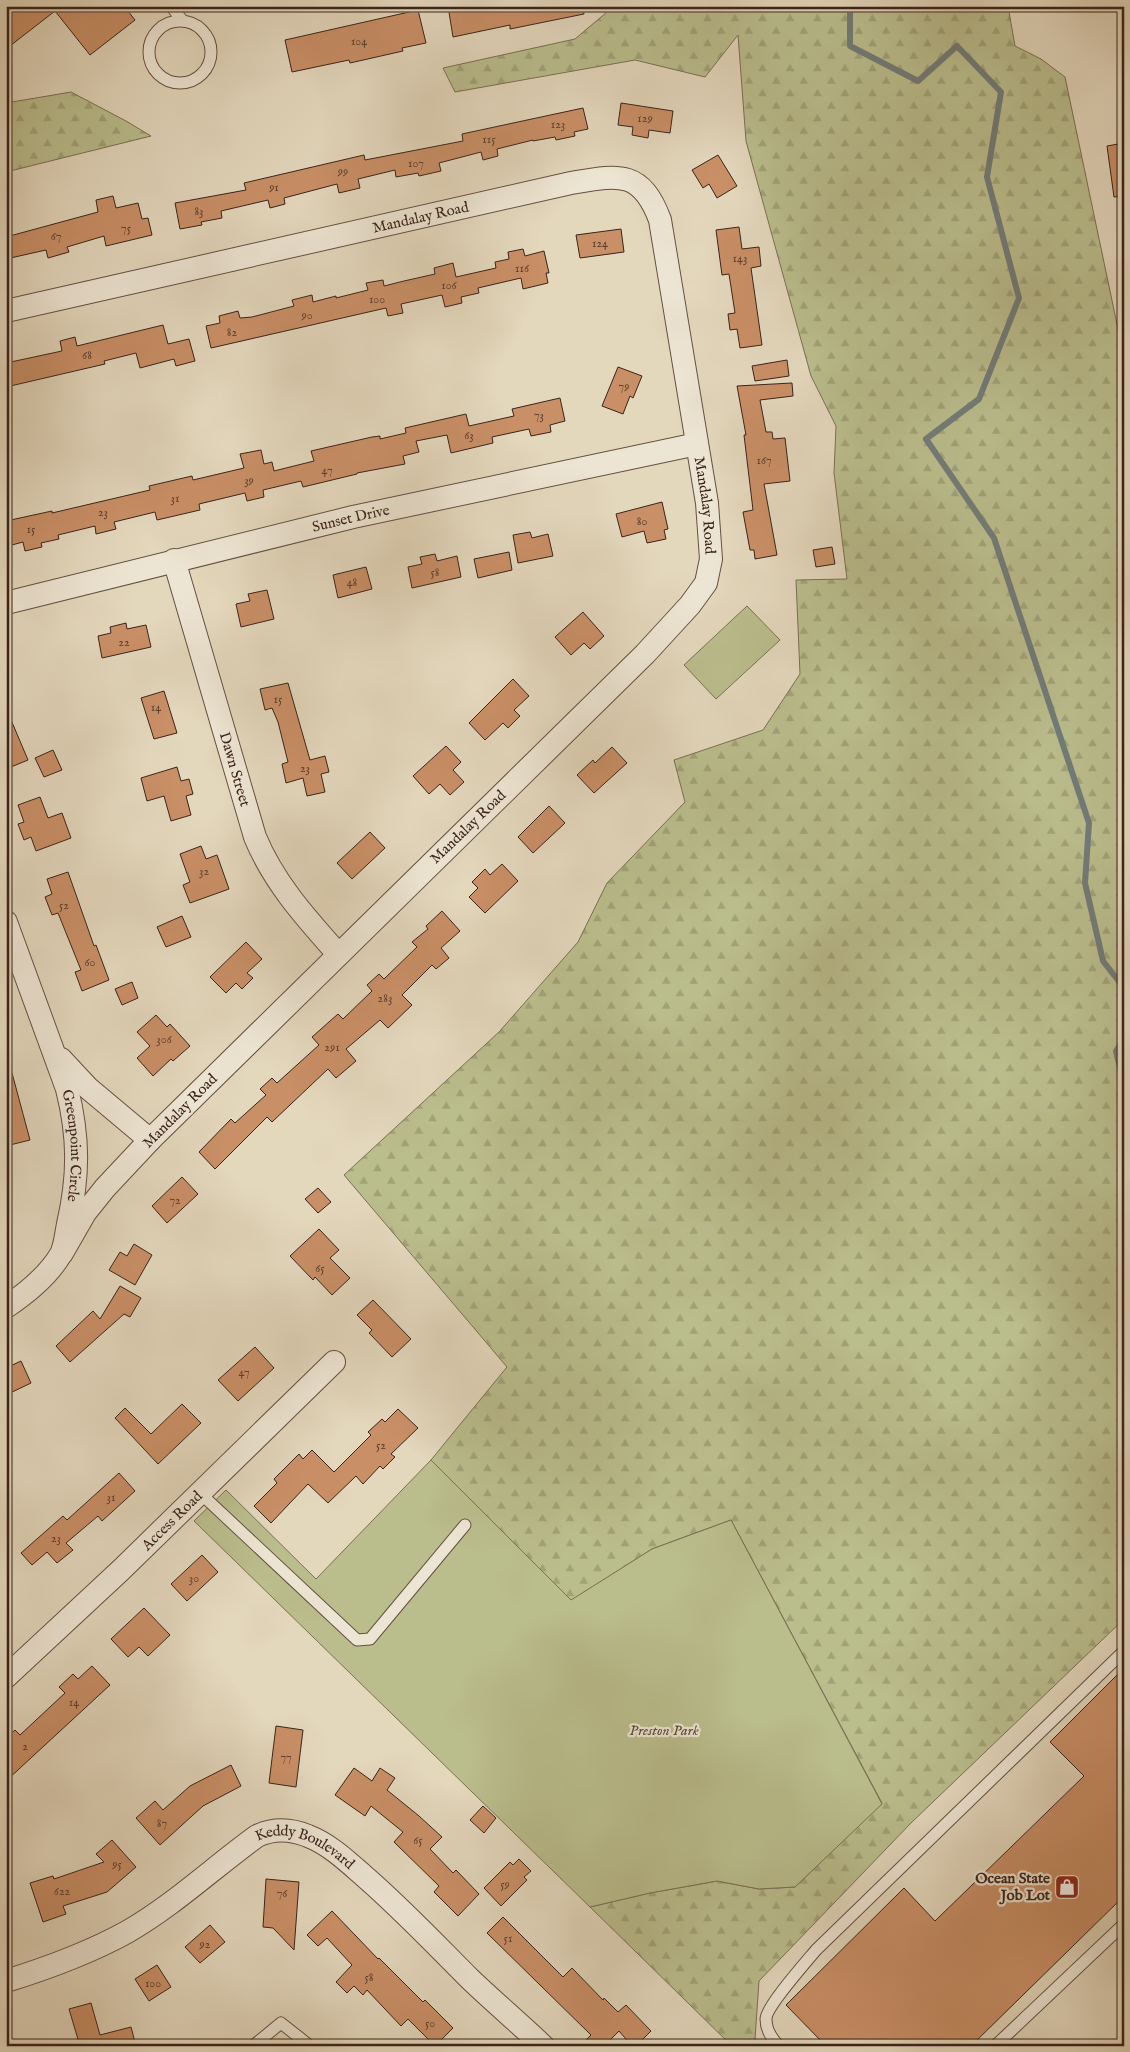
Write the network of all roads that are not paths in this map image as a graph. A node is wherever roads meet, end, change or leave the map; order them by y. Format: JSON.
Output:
{"nodes":[{"id":1,"x":171,"y":6,"type":"edge"},
{"id":2,"x":182,"y":20,"type":"junction"},
{"id":3,"x":6,"y":311,"type":"edge"},
{"id":4,"x":697,"y":444,"type":"junction"},
{"id":5,"x":174,"y":560,"type":"junction"},
{"id":6,"x":6,"y":603,"type":"edge"},
{"id":7,"x":6,"y":922,"type":"edge"},
{"id":8,"x":338,"y":954,"type":"junction"},
{"id":9,"x":54,"y":1051,"type":"junction"},
{"id":10,"x":150,"y":1140,"type":"junction"},
{"id":11,"x":62,"y":1253,"type":"junction"},
{"id":12,"x":6,"y":1307,"type":"edge"},
{"id":13,"x":334,"y":1362,"type":"dead end"},
{"id":14,"x":200,"y":1493,"type":"junction"},
{"id":15,"x":465,"y":1526,"type":"dead end"},
{"id":16,"x":1124,"y":1651,"type":"edge"},
{"id":17,"x":6,"y":1677,"type":"edge"},
{"id":18,"x":1124,"y":1924,"type":"edge"},
{"id":19,"x":6,"y":1981,"type":"edge"},
{"id":20,"x":253,"y":2046,"type":"edge"},
{"id":21,"x":310,"y":2046,"type":"edge"},
{"id":22,"x":543,"y":2046,"type":"edge"},
{"id":23,"x":780,"y":2046,"type":"edge"},
{"id":24,"x":995,"y":2046,"type":"edge"}],
"edges":[{"from":1,"to":2,"type":"lane"},
{"from":2,"to":2,"type":"lane"},
{"from":3,"to":4,"type":"street","name":"Mandalay Road"},
{"from":4,"to":5,"type":"street","name":"Sunset Drive"},
{"from":4,"to":8,"type":"street","name":"Mandalay Road"},
{"from":5,"to":6,"type":"street","name":"Sunset Drive"},
{"from":5,"to":8,"type":"street","name":"Dawn Street"},
{"from":7,"to":9,"type":"street","name":"Greenpoint Circle"},
{"from":8,"to":10,"type":"street","name":"Mandalay Road"},
{"from":9,"to":10,"type":"street","name":"Greenpoint Circle"},
{"from":9,"to":11,"type":"street","name":"Greenpoint Circle"},
{"from":10,"to":11,"type":"street","name":"Mandalay Road"},
{"from":11,"to":12,"type":"street","name":"Greenpoint Circle"},
{"from":13,"to":14,"type":"street","name":"Access Road"},
{"from":14,"to":15,"type":"lane"},
{"from":14,"to":17,"type":"street","name":"Access Road"},
{"from":16,"to":23,"type":"lane"},
{"from":18,"to":24,"type":"lane"},
{"from":19,"to":22,"type":"street","name":"Keddy Boulevard"},
{"from":20,"to":21,"type":"lane"}]}
